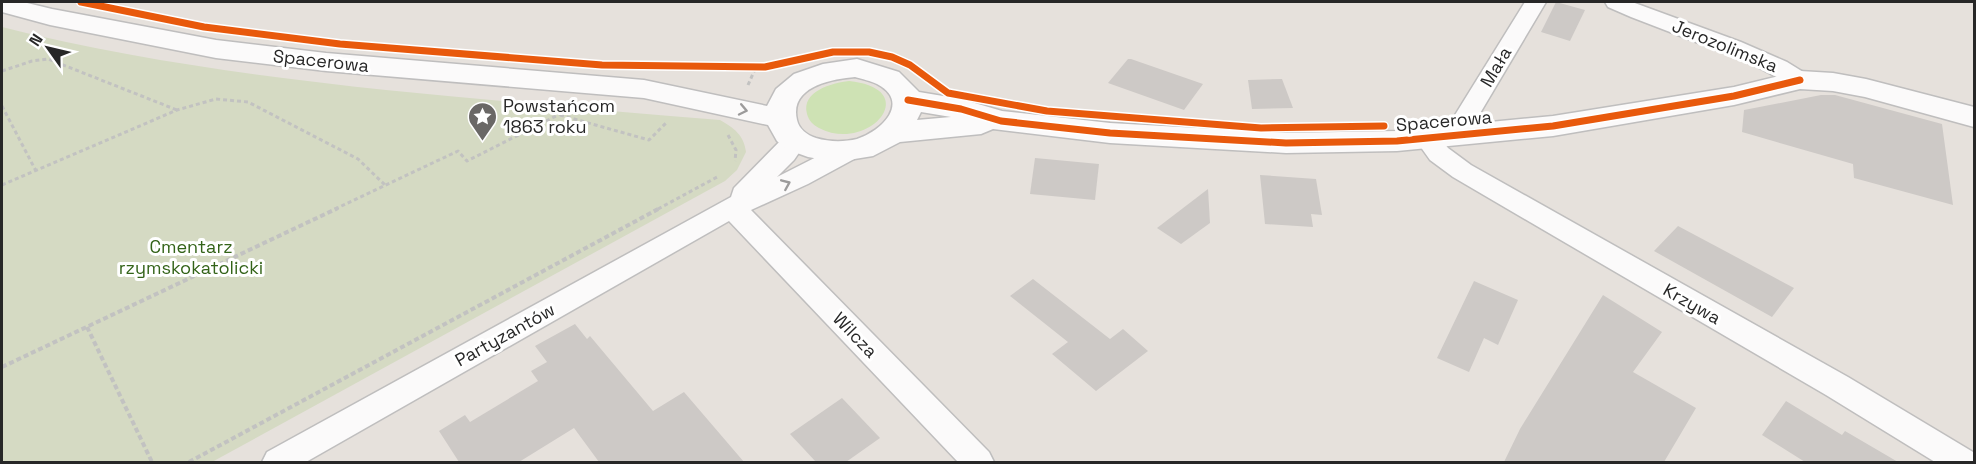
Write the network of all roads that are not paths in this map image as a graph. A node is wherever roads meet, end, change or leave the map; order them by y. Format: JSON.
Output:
{"nodes":[{"id":1,"x":1535,"y":2,"type":"edge"},
{"id":2,"x":1616,"y":2,"type":"edge"},
{"id":3,"x":2,"y":4,"type":"edge"},
{"id":4,"x":1800,"y":80,"type":"junction"},
{"id":5,"x":908,"y":100,"type":"junction"},
{"id":6,"x":788,"y":116,"type":"junction"},
{"id":7,"x":1974,"y":117,"type":"edge"},
{"id":8,"x":1001,"y":121,"type":"junction"},
{"id":9,"x":896,"y":132,"type":"junction"},
{"id":10,"x":1469,"y":135,"type":"junction"},
{"id":11,"x":1428,"y":139,"type":"junction"},
{"id":12,"x":847,"y":152,"type":"junction"},
{"id":13,"x":732,"y":207,"type":"junction"},
{"id":14,"x":278,"y":462,"type":"edge"},
{"id":15,"x":978,"y":462,"type":"edge"},
{"id":16,"x":1962,"y":462,"type":"edge"}],
"edges":[{"from":1,"to":10,"type":"street","name":"Mała"},
{"from":2,"to":4,"type":"street","name":"Jerozolimska"},
{"from":3,"to":6,"type":"street","name":"Spacerowa"},
{"from":4,"to":7,"type":"street","name":"Jerozolimska"},
{"from":4,"to":10,"type":"street","name":"Spacerowa"},
{"from":5,"to":6,"type":"street"},
{"from":5,"to":8,"type":"street","name":"Spacerowa"},
{"from":5,"to":9,"type":"street"},
{"from":6,"to":12,"type":"street"},
{"from":6,"to":13,"type":"street","name":"Partyzantów"},
{"from":8,"to":9,"type":"street","name":"Spacerowa"},
{"from":8,"to":11,"type":"street","name":"Spacerowa"},
{"from":9,"to":12,"type":"street"},
{"from":10,"to":11,"type":"street","name":"Spacerowa"},
{"from":11,"to":16,"type":"street","name":"Krzywa"},
{"from":13,"to":12,"type":"street","name":"Partyzantów","one_way":true},
{"from":13,"to":14,"type":"street","name":"Partyzantów"},
{"from":13,"to":15,"type":"street","name":"Wilcza"}]}
